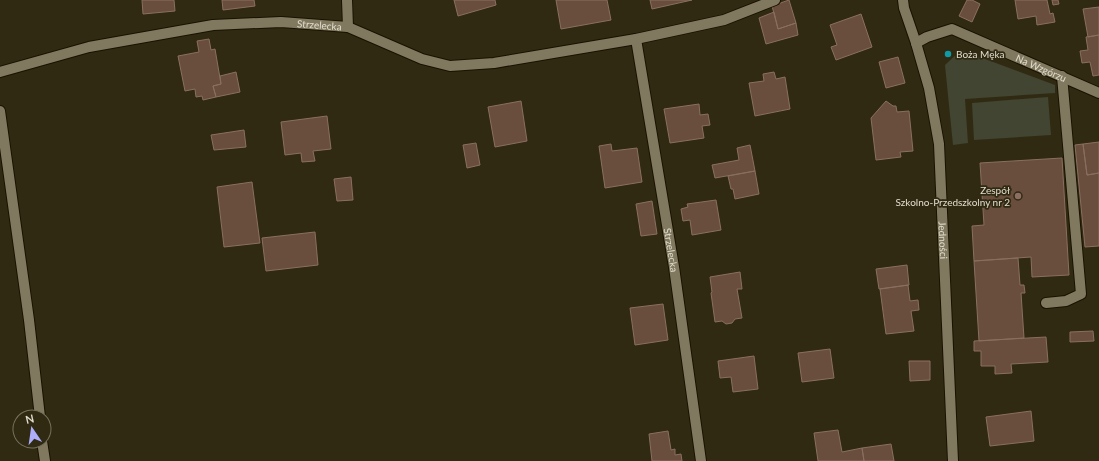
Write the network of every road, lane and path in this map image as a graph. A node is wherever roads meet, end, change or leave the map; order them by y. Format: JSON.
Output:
{"nodes":[{"id":1,"x":347,"y":0,"type":"edge"},
{"id":2,"x":775,"y":0,"type":"edge"},
{"id":3,"x":903,"y":0,"type":"edge"},
{"id":4,"x":348,"y":27,"type":"junction"},
{"id":5,"x":636,"y":39,"type":"junction"},
{"id":6,"x":916,"y":43,"type":"junction"},
{"id":7,"x":0,"y":72,"type":"edge"},
{"id":8,"x":1062,"y":76,"type":"junction"},
{"id":9,"x":1099,"y":93,"type":"edge"},
{"id":10,"x":0,"y":111,"type":"edge"},
{"id":11,"x":1046,"y":303,"type":"dead end"},
{"id":12,"x":39,"y":409,"type":"edge"},
{"id":13,"x":43,"y":449,"type":"edge"},
{"id":14,"x":44,"y":461,"type":"edge"},
{"id":15,"x":701,"y":461,"type":"edge"},
{"id":16,"x":953,"y":461,"type":"edge"}],
"edges":[{"from":1,"to":4,"type":"street"},
{"from":2,"to":5,"type":"street","name":"Strzelecka"},
{"from":3,"to":6,"type":"street","name":"Jedności"},
{"from":4,"to":5,"type":"street","name":"Strzelecka"},
{"from":4,"to":7,"type":"street","name":"Strzelecka"},
{"from":5,"to":15,"type":"street","name":"Strzelecka"},
{"from":6,"to":8,"type":"street","name":"Na Wzgórzu"},
{"from":6,"to":16,"type":"street","name":"Jedności"},
{"from":8,"to":9,"type":"street","name":"Na Wzgórzu"},
{"from":8,"to":11,"type":"street"},
{"from":10,"to":12,"type":"street"},
{"from":13,"to":14,"type":"street"}]}
